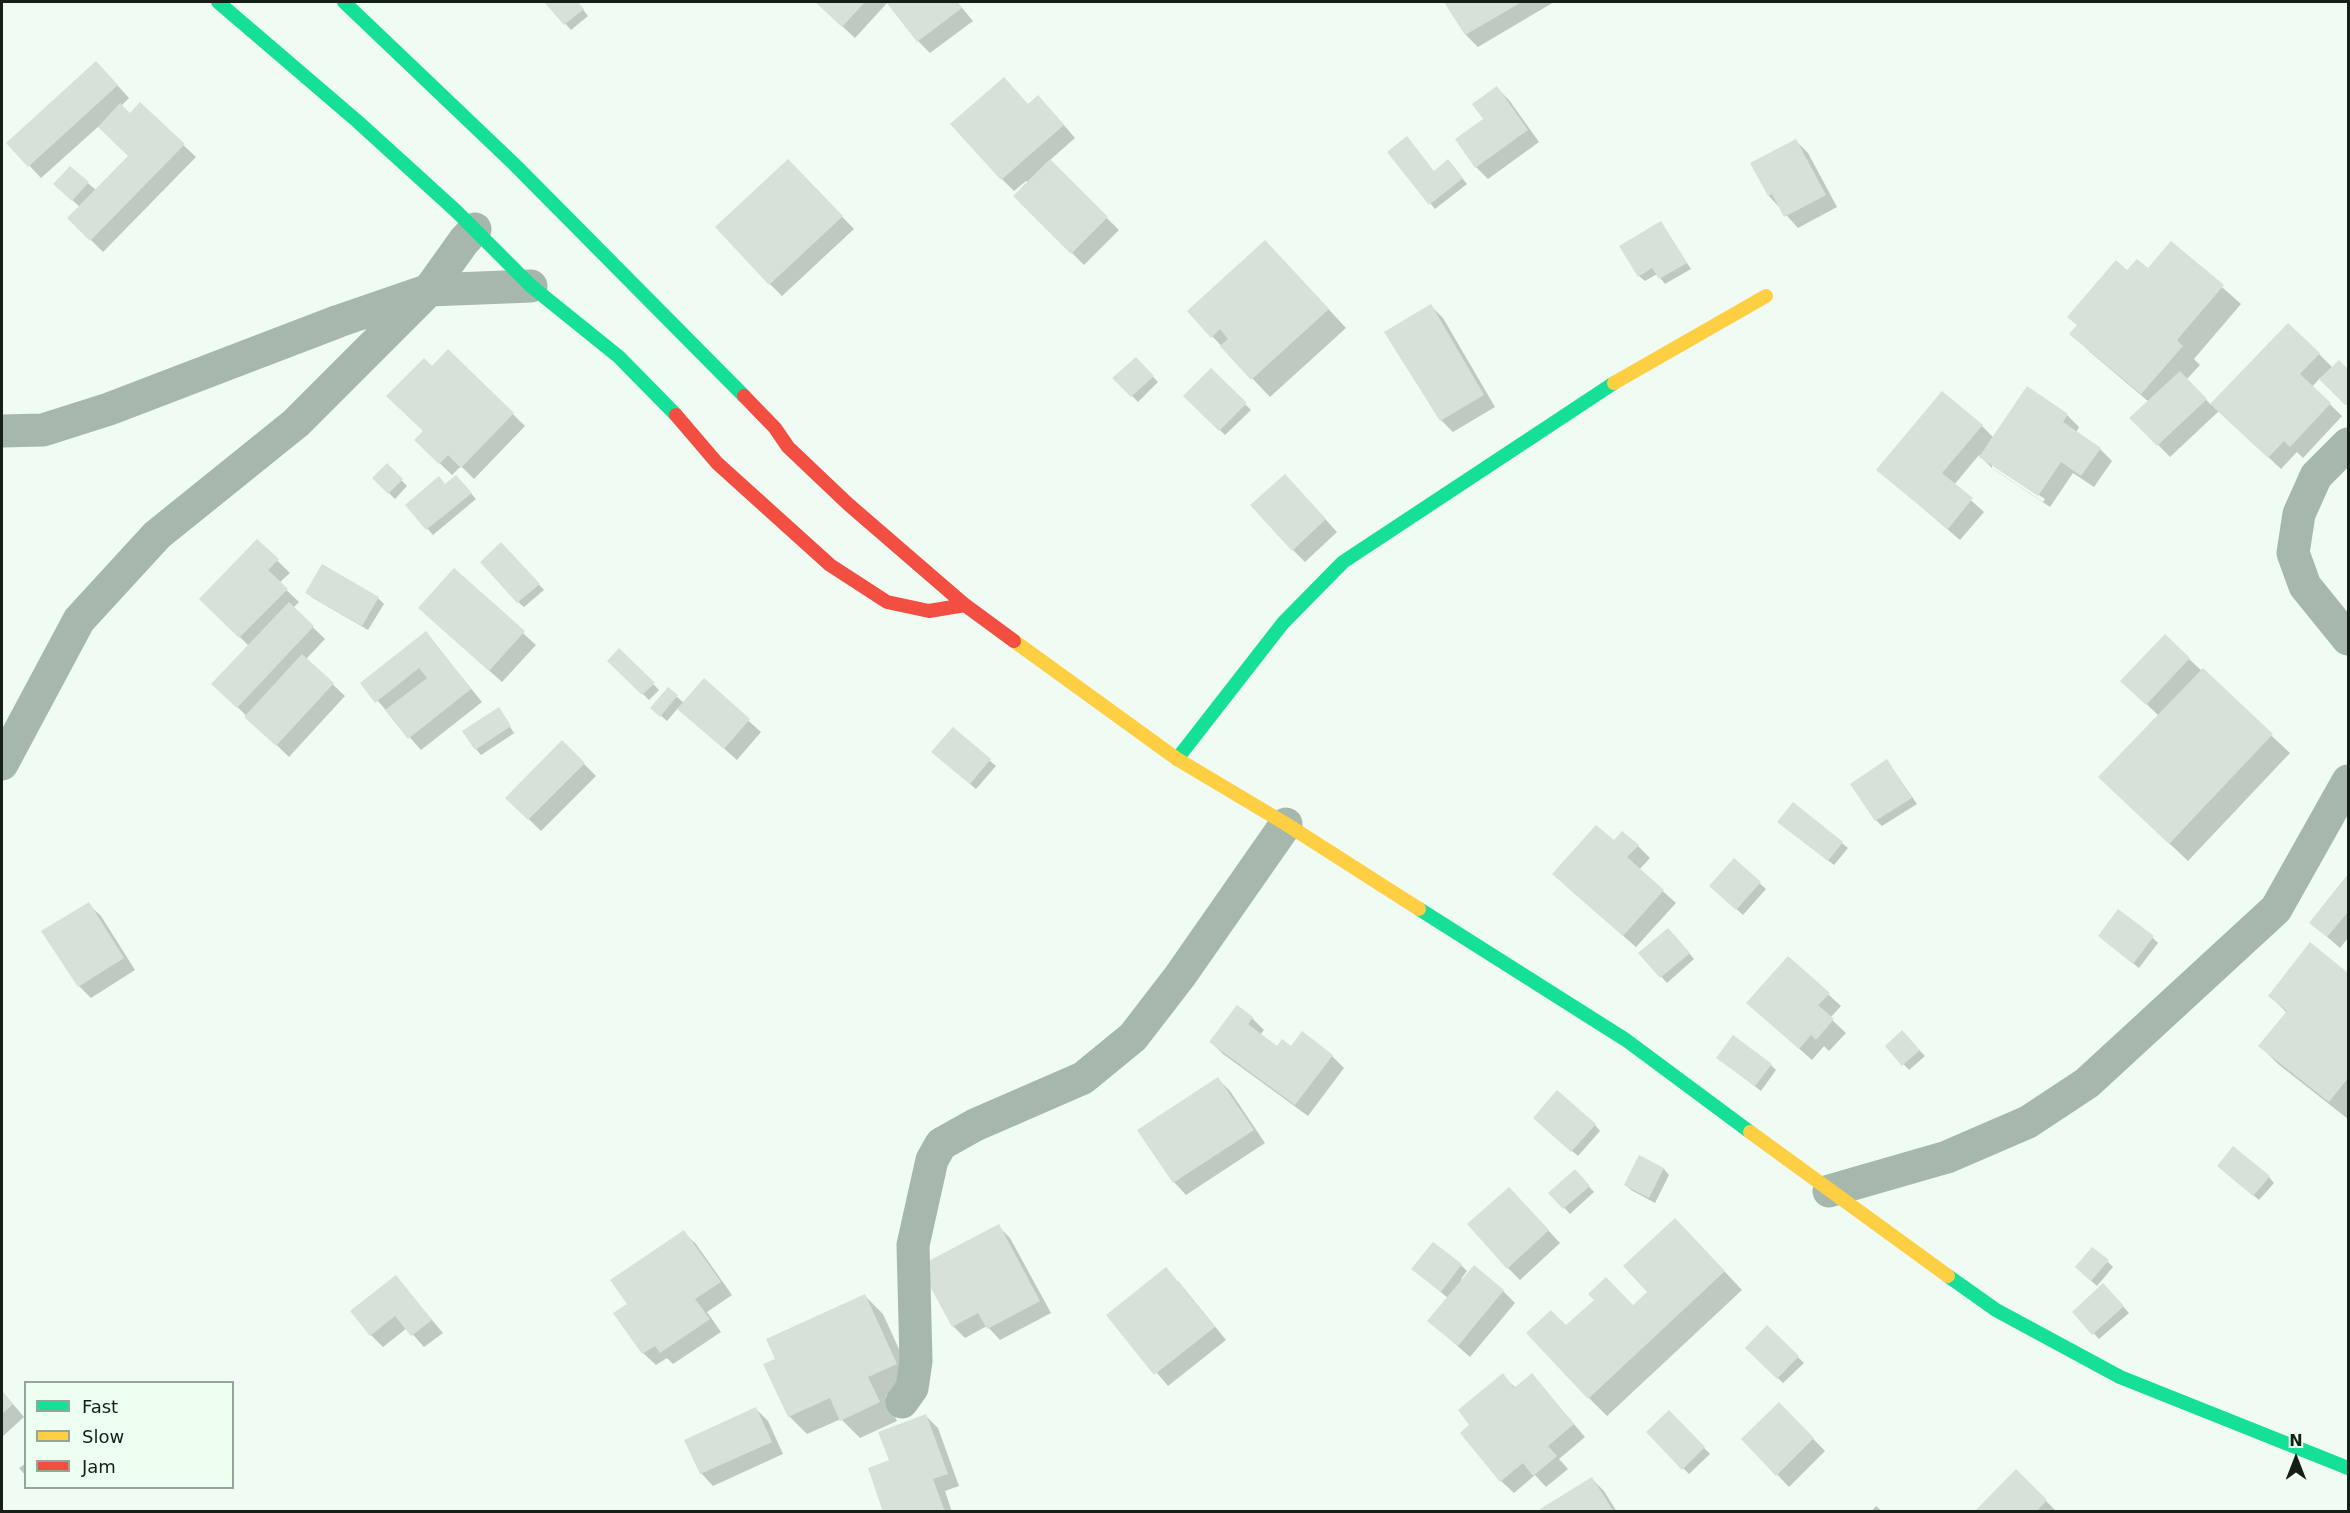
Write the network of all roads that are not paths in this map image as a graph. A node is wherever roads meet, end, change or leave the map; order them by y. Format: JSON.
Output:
{"nodes":[{"id":1,"x":218,"y":2,"type":"edge"},
{"id":2,"x":344,"y":2,"type":"edge"},
{"id":3,"x":475,"y":230,"type":"junction"},
{"id":4,"x":531,"y":286,"type":"junction"},
{"id":5,"x":429,"y":290,"type":"junction"},
{"id":6,"x":1766,"y":296,"type":"dead end"},
{"id":7,"x":2,"y":431,"type":"edge"},
{"id":8,"x":2349,"y":444,"type":"edge"},
{"id":9,"x":965,"y":605,"type":"junction"},
{"id":10,"x":2349,"y":639,"type":"edge"},
{"id":11,"x":1177,"y":759,"type":"junction"},
{"id":12,"x":2,"y":764,"type":"edge"},
{"id":13,"x":2349,"y":781,"type":"edge"},
{"id":14,"x":1286,"y":824,"type":"junction"},
{"id":15,"x":1828,"y":1191,"type":"junction"},
{"id":16,"x":902,"y":1402,"type":"dead end"},
{"id":17,"x":2349,"y":1468,"type":"edge"}],
"edges":[{"from":1,"to":3,"type":"street"},
{"from":2,"to":9,"type":"street"},
{"from":3,"to":4,"type":"street"},
{"from":3,"to":5,"type":"street"},
{"from":4,"to":5,"type":"street"},
{"from":4,"to":9,"type":"street"},
{"from":5,"to":7,"type":"street"},
{"from":5,"to":12,"type":"street"},
{"from":6,"to":11,"type":"street"},
{"from":8,"to":10,"type":"street"},
{"from":9,"to":11,"type":"street"},
{"from":11,"to":14,"type":"street"},
{"from":13,"to":15,"type":"street"},
{"from":14,"to":15,"type":"street"},
{"from":14,"to":16,"type":"street"},
{"from":15,"to":17,"type":"street"}]}
